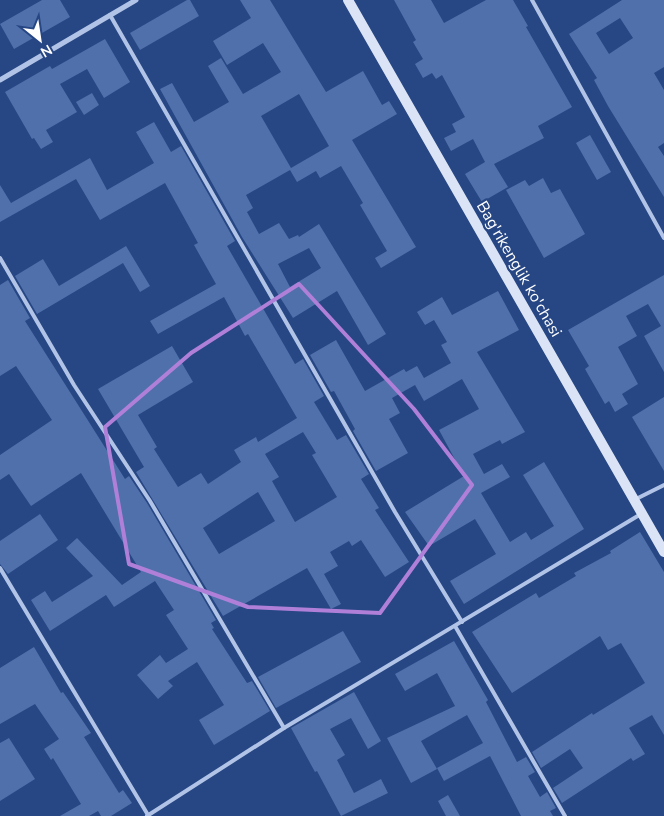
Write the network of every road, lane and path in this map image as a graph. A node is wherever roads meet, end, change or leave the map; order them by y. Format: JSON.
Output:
{"nodes":[{"id":1,"x":136,"y":0,"type":"edge"},
{"id":2,"x":348,"y":0,"type":"edge"},
{"id":3,"x":532,"y":0,"type":"edge"},
{"id":4,"x":110,"y":15,"type":"junction"},
{"id":5,"x":0,"y":80,"type":"edge"},
{"id":6,"x":664,"y":238,"type":"edge"},
{"id":7,"x":0,"y":258,"type":"edge"},
{"id":8,"x":664,"y":485,"type":"edge"},
{"id":9,"x":634,"y":500,"type":"junction"},
{"id":10,"x":642,"y":514,"type":"junction"},
{"id":11,"x":664,"y":552,"type":"edge"},
{"id":12,"x":0,"y":568,"type":"edge"},
{"id":13,"x":462,"y":622,"type":"junction"},
{"id":14,"x":455,"y":626,"type":"junction"},
{"id":15,"x":284,"y":728,"type":"junction"},
{"id":16,"x":147,"y":816,"type":"edge"},
{"id":17,"x":565,"y":816,"type":"edge"}],
"edges":[{"from":1,"to":4,"type":"street"},
{"from":2,"to":9,"type":"main road","name":"Bag'rikenglik ko'chasi"},
{"from":3,"to":6,"type":"lane"},
{"from":4,"to":5,"type":"street"},
{"from":4,"to":13,"type":"lane"},
{"from":7,"to":15,"type":"lane"},
{"from":8,"to":9,"type":"lane"},
{"from":9,"to":10,"type":"main road","name":"Bag'rikenglik ko'chasi"},
{"from":10,"to":11,"type":"main road","name":"Bag'rikenglik ko'chasi"},
{"from":10,"to":13,"type":"lane"},
{"from":12,"to":16,"type":"lane"},
{"from":13,"to":14,"type":"lane"},
{"from":14,"to":15,"type":"lane"},
{"from":14,"to":17,"type":"lane"},
{"from":15,"to":16,"type":"lane"}]}
